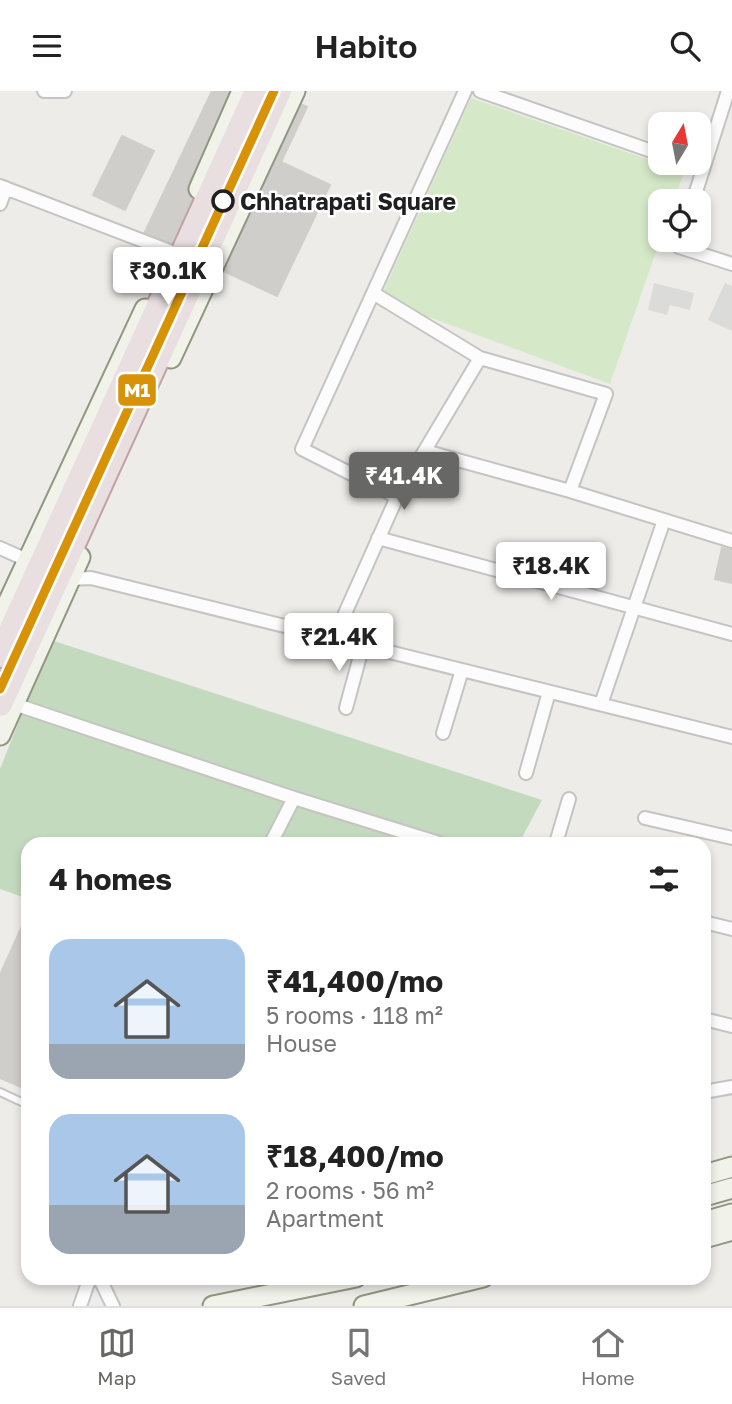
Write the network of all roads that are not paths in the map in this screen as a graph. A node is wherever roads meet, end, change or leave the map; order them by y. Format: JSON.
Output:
{"nodes":[{"id":1,"x":44,"y":91,"type":"edge"},
{"id":2,"x":65,"y":91,"type":"edge"},
{"id":3,"x":242,"y":91,"type":"edge"},
{"id":4,"x":257,"y":91,"type":"edge"},
{"id":5,"x":279,"y":91,"type":"edge"},
{"id":6,"x":295,"y":91,"type":"edge"},
{"id":7,"x":465,"y":91,"type":"edge"},
{"id":8,"x":480,"y":91,"type":"edge"},
{"id":9,"x":728,"y":91,"type":"edge"},
{"id":10,"x":711,"y":145,"type":"edge"},
{"id":11,"x":648,"y":150,"type":"edge"},
{"id":12,"x":3,"y":187,"type":"edge"},
{"id":13,"x":0,"y":204,"type":"edge"},
{"id":14,"x":172,"y":252,"type":"junction"},
{"id":15,"x":695,"y":252,"type":"edge"},
{"id":16,"x":732,"y":264,"type":"edge"},
{"id":17,"x":373,"y":293,"type":"junction"},
{"id":18,"x":480,"y":358,"type":"junction"},
{"id":19,"x":425,"y":451,"type":"junction"},
{"id":20,"x":570,"y":491,"type":"junction"},
{"id":21,"x":397,"y":497,"type":"junction"},
{"id":22,"x":664,"y":520,"type":"junction"},
{"id":23,"x":378,"y":538,"type":"junction"},
{"id":24,"x":732,"y":541,"type":"edge"},
{"id":25,"x":0,"y":548,"type":"edge"},
{"id":26,"x":27,"y":560,"type":"junction"},
{"id":27,"x":71,"y":579,"type":"junction"},
{"id":28,"x":636,"y":608,"type":"junction"},
{"id":29,"x":0,"y":619,"type":"edge"},
{"id":30,"x":732,"y":634,"type":"edge"},
{"id":31,"x":334,"y":638,"type":"junction"},
{"id":32,"x":363,"y":645,"type":"junction"},
{"id":33,"x":0,"y":655,"type":"edge"},
{"id":34,"x":462,"y":670,"type":"junction"},
{"id":35,"x":549,"y":692,"type":"junction"},
{"id":36,"x":7,"y":704,"type":"edge"},
{"id":37,"x":601,"y":704,"type":"junction"},
{"id":38,"x":346,"y":708,"type":"dead end"},
{"id":39,"x":443,"y":733,"type":"dead end"},
{"id":40,"x":0,"y":735,"type":"edge"},
{"id":41,"x":732,"y":737,"type":"edge"},
{"id":42,"x":526,"y":773,"type":"dead end"},
{"id":43,"x":294,"y":798,"type":"junction"},
{"id":44,"x":569,"y":799,"type":"dead end"},
{"id":45,"x":646,"y":818,"type":"dead end"},
{"id":46,"x":274,"y":837,"type":"edge"},
{"id":47,"x":420,"y":837,"type":"edge"},
{"id":48,"x":558,"y":837,"type":"edge"},
{"id":49,"x":732,"y":838,"type":"edge"},
{"id":50,"x":711,"y":924,"type":"edge"},
{"id":51,"x":732,"y":929,"type":"edge"},
{"id":52,"x":711,"y":1021,"type":"edge"},
{"id":53,"x":732,"y":1026,"type":"edge"},
{"id":54,"x":732,"y":1087,"type":"edge"},
{"id":55,"x":711,"y":1091,"type":"edge"},
{"id":56,"x":0,"y":1092,"type":"edge"},
{"id":57,"x":21,"y":1102,"type":"edge"},
{"id":58,"x":732,"y":1167,"type":"edge"},
{"id":59,"x":711,"y":1173,"type":"edge"},
{"id":60,"x":732,"y":1188,"type":"edge"},
{"id":61,"x":711,"y":1194,"type":"edge"},
{"id":62,"x":732,"y":1214,"type":"edge"},
{"id":63,"x":711,"y":1220,"type":"edge"},
{"id":64,"x":732,"y":1230,"type":"edge"},
{"id":65,"x":711,"y":1236,"type":"edge"},
{"id":66,"x":87,"y":1285,"type":"edge"},
{"id":67,"x":103,"y":1285,"type":"edge"},
{"id":68,"x":317,"y":1285,"type":"edge"},
{"id":69,"x":450,"y":1285,"type":"edge"},
{"id":70,"x":80,"y":1306,"type":"edge"},
{"id":71,"x":113,"y":1306,"type":"edge"},
{"id":72,"x":213,"y":1306,"type":"edge"},
{"id":73,"x":364,"y":1306,"type":"edge"}],
"edges":[{"from":1,"to":2,"type":"street"},
{"from":3,"to":14,"type":"street"},
{"from":4,"to":33,"type":"highway"},
{"from":5,"to":36,"type":"highway"},
{"from":6,"to":27,"type":"street"},
{"from":7,"to":17,"type":"street"},
{"from":8,"to":11,"type":"street"},
{"from":9,"to":10,"type":"street"},
{"from":12,"to":13,"type":"street"},
{"from":12,"to":14,"type":"street"},
{"from":14,"to":26,"type":"street"},
{"from":15,"to":16,"type":"street"},
{"from":17,"to":18,"type":"street"},
{"from":17,"to":21,"type":"street"},
{"from":18,"to":19,"type":"street"},
{"from":18,"to":20,"type":"street"},
{"from":19,"to":20,"type":"street"},
{"from":19,"to":21,"type":"street"},
{"from":20,"to":22,"type":"street"},
{"from":21,"to":23,"type":"street"},
{"from":22,"to":24,"type":"street"},
{"from":22,"to":28,"type":"street"},
{"from":23,"to":28,"type":"street"},
{"from":23,"to":31,"type":"street"},
{"from":25,"to":26,"type":"street"},
{"from":26,"to":29,"type":"street"},
{"from":27,"to":31,"type":"street"},
{"from":27,"to":36,"type":"street"},
{"from":28,"to":30,"type":"street"},
{"from":28,"to":37,"type":"street"},
{"from":31,"to":32,"type":"street"},
{"from":32,"to":34,"type":"street"},
{"from":32,"to":38,"type":"street"},
{"from":34,"to":35,"type":"street"},
{"from":34,"to":39,"type":"street"},
{"from":35,"to":37,"type":"street"},
{"from":35,"to":42,"type":"street"},
{"from":36,"to":40,"type":"street"},
{"from":36,"to":43,"type":"street"},
{"from":37,"to":41,"type":"street"},
{"from":43,"to":46,"type":"street"},
{"from":43,"to":47,"type":"street"},
{"from":44,"to":48,"type":"street"},
{"from":45,"to":49,"type":"street"},
{"from":50,"to":51,"type":"street"},
{"from":52,"to":53,"type":"street"},
{"from":54,"to":55,"type":"street"},
{"from":56,"to":57,"type":"lane"},
{"from":58,"to":59,"type":"street"},
{"from":60,"to":61,"type":"street"},
{"from":62,"to":63,"type":"street"},
{"from":64,"to":65,"type":"street"},
{"from":66,"to":70,"type":"street"},
{"from":67,"to":71,"type":"street"},
{"from":68,"to":72,"type":"street"},
{"from":69,"to":73,"type":"street"}]}
